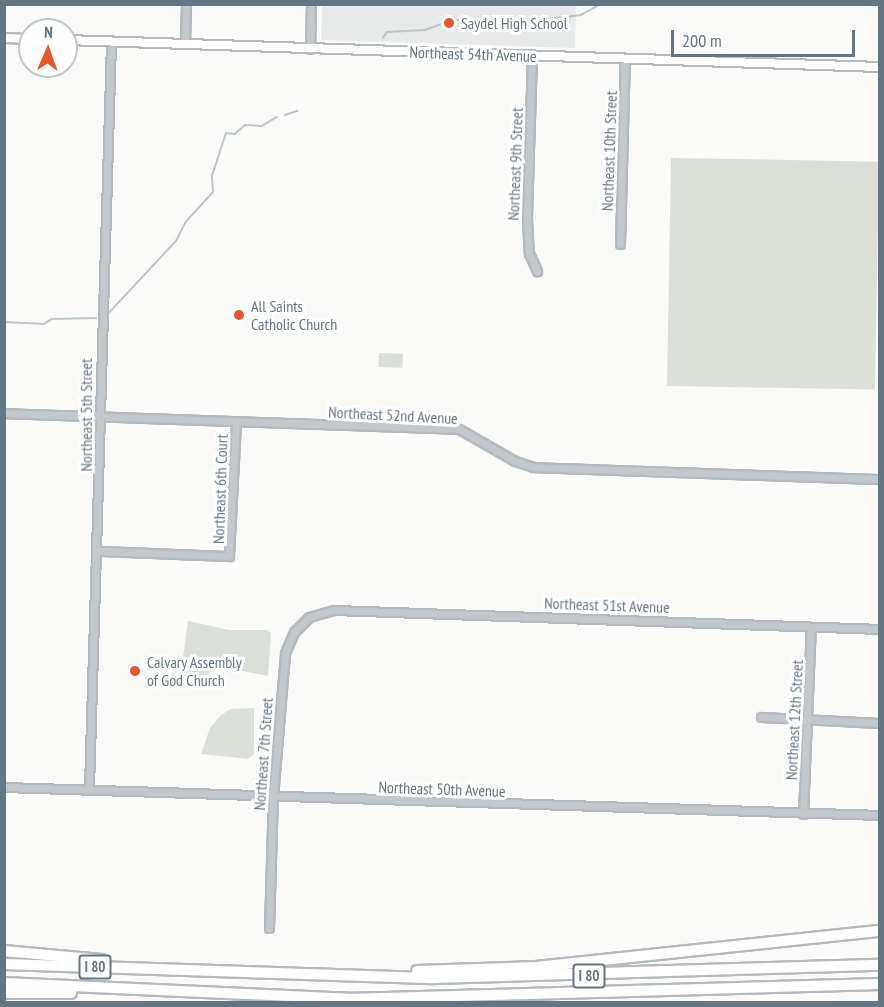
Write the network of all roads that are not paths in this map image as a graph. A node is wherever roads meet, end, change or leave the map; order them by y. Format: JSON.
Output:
{"nodes":[{"id":1,"x":186,"y":4,"type":"edge"},
{"id":2,"x":311,"y":4,"type":"edge"},
{"id":3,"x":78,"y":41,"type":"edge"},
{"id":4,"x":111,"y":42,"type":"junction"},
{"id":5,"x":185,"y":44,"type":"junction"},
{"id":6,"x":310,"y":49,"type":"junction"},
{"id":7,"x":532,"y":56,"type":"junction"},
{"id":8,"x":625,"y":59,"type":"junction"},
{"id":9,"x":879,"y":67,"type":"edge"},
{"id":10,"x":620,"y":244,"type":"dead end"},
{"id":11,"x":537,"y":271,"type":"dead end"},
{"id":12,"x":4,"y":413,"type":"edge"},
{"id":13,"x":101,"y":416,"type":"junction"},
{"id":14,"x":237,"y":422,"type":"junction"},
{"id":15,"x":879,"y":479,"type":"edge"},
{"id":16,"x":98,"y":551,"type":"junction"},
{"id":17,"x":334,"y":610,"type":"joint"},
{"id":18,"x":811,"y":627,"type":"junction"},
{"id":19,"x":879,"y":629,"type":"edge"},
{"id":20,"x":761,"y":717,"type":"dead end"},
{"id":21,"x":808,"y":719,"type":"junction"},
{"id":22,"x":879,"y":723,"type":"edge"},
{"id":23,"x":4,"y":787,"type":"edge"},
{"id":24,"x":89,"y":788,"type":"junction"},
{"id":25,"x":273,"y":797,"type":"junction"},
{"id":26,"x":803,"y":814,"type":"junction"},
{"id":27,"x":879,"y":815,"type":"edge"},
{"id":28,"x":269,"y":928,"type":"dead end"},
{"id":29,"x":879,"y":931,"type":"edge"},
{"id":30,"x":4,"y":951,"type":"edge"},
{"id":31,"x":4,"y":964,"type":"edge"},
{"id":32,"x":879,"y":965,"type":"edge"},
{"id":33,"x":186,"y":969,"type":"junction"},
{"id":34,"x":348,"y":975,"type":"junction"},
{"id":35,"x":4,"y":984,"type":"edge"},
{"id":36,"x":879,"y":984,"type":"edge"},
{"id":37,"x":188,"y":991,"type":"junction"},
{"id":38,"x":4,"y":993,"type":"edge"},
{"id":39,"x":348,"y":999,"type":"junction"},
{"id":40,"x":420,"y":1002,"type":"edge"}],
"edges":[{"from":1,"to":5,"type":"street"},
{"from":2,"to":6,"type":"street"},
{"from":3,"to":4,"type":"main road","name":"Northeast 54th Avenue"},
{"from":4,"to":5,"type":"main road","name":"Northeast 54th Avenue"},
{"from":4,"to":13,"type":"street","name":"Northeast 5th Street"},
{"from":5,"to":6,"type":"main road","name":"Northeast 54th Avenue"},
{"from":6,"to":7,"type":"main road","name":"Northeast 54th Avenue"},
{"from":7,"to":8,"type":"main road","name":"Northeast 54th Avenue"},
{"from":7,"to":11,"type":"street","name":"Northeast 9th Street"},
{"from":8,"to":9,"type":"main road","name":"Northeast 54th Avenue"},
{"from":8,"to":10,"type":"street","name":"Northeast 10th Street"},
{"from":12,"to":13,"type":"street","name":"Northeast 52nd Avenue"},
{"from":13,"to":14,"type":"street","name":"Northeast 52nd Avenue"},
{"from":13,"to":16,"type":"street","name":"Northeast 5th Street"},
{"from":14,"to":15,"type":"street","name":"Northeast 52nd Avenue"},
{"from":14,"to":16,"type":"street","name":"Northeast 6th Court"},
{"from":16,"to":24,"type":"street","name":"Northeast 5th Street"},
{"from":17,"to":18,"type":"street","name":"Northeast 51st Avenue"},
{"from":17,"to":25,"type":"street","name":"Northeast 7th Street"},
{"from":18,"to":19,"type":"street","name":"Northeast 51st Avenue"},
{"from":18,"to":21,"type":"street","name":"Northeast 12th Street"},
{"from":20,"to":21,"type":"street"},
{"from":21,"to":22,"type":"street"},
{"from":21,"to":26,"type":"street","name":"Northeast 12th Street"},
{"from":23,"to":24,"type":"street","name":"Northeast 50th Avenue"},
{"from":24,"to":25,"type":"street","name":"Northeast 50th Avenue"},
{"from":25,"to":26,"type":"street","name":"Northeast 50th Avenue"},
{"from":25,"to":28,"type":"street","name":"Northeast 7th Street"},
{"from":26,"to":27,"type":"street","name":"Northeast 50th Avenue"},
{"from":29,"to":34,"type":"highway"},
{"from":30,"to":33,"type":"highway"},
{"from":31,"to":33,"type":"highway","number":"I 80"},
{"from":32,"to":34,"type":"highway","number":"I 80"},
{"from":33,"to":34,"type":"highway","number":"I 80"},
{"from":35,"to":37,"type":"highway"},
{"from":36,"to":39,"type":"highway"},
{"from":37,"to":38,"type":"highway"},
{"from":37,"to":39,"type":"highway"},
{"from":39,"to":40,"type":"highway"}]}
